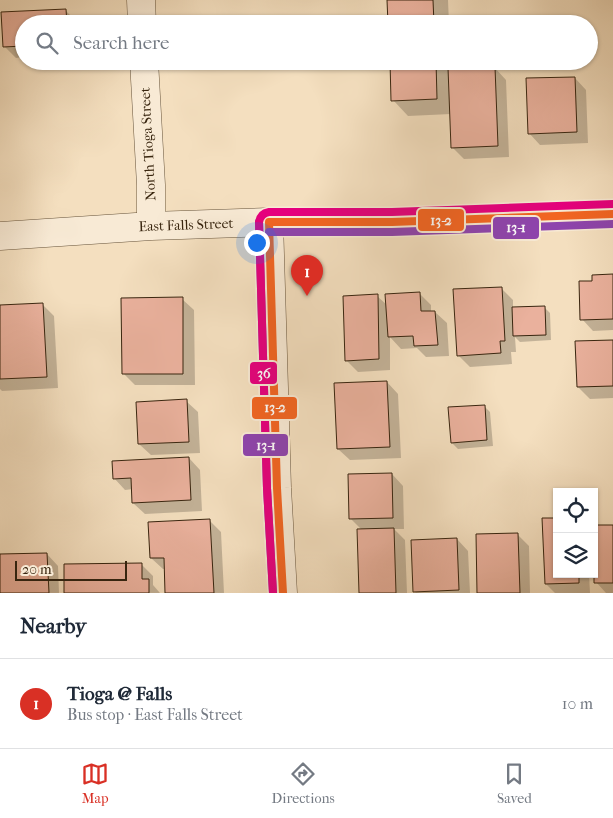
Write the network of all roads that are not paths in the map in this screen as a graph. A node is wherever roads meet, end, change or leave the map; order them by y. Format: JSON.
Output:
{"nodes":[{"id":1,"x":141,"y":0,"type":"edge"},
{"id":2,"x":142,"y":15,"type":"edge"},
{"id":3,"x":144,"y":70,"type":"edge"},
{"id":4,"x":613,"y":214,"type":"edge"},
{"id":5,"x":269,"y":222,"type":"junction"},
{"id":6,"x":151,"y":226,"type":"junction"},
{"id":7,"x":0,"y":236,"type":"edge"},
{"id":8,"x":283,"y":593,"type":"edge"}],
"edges":[{"from":1,"to":2,"type":"street"},
{"from":3,"to":6,"type":"street","name":"North Tioga Street"},
{"from":4,"to":5,"type":"street","name":"East Falls Street"},
{"from":5,"to":6,"type":"street","name":"East Falls Street"},
{"from":5,"to":8,"type":"street"},
{"from":6,"to":7,"type":"street","name":"East Falls Street"}]}
